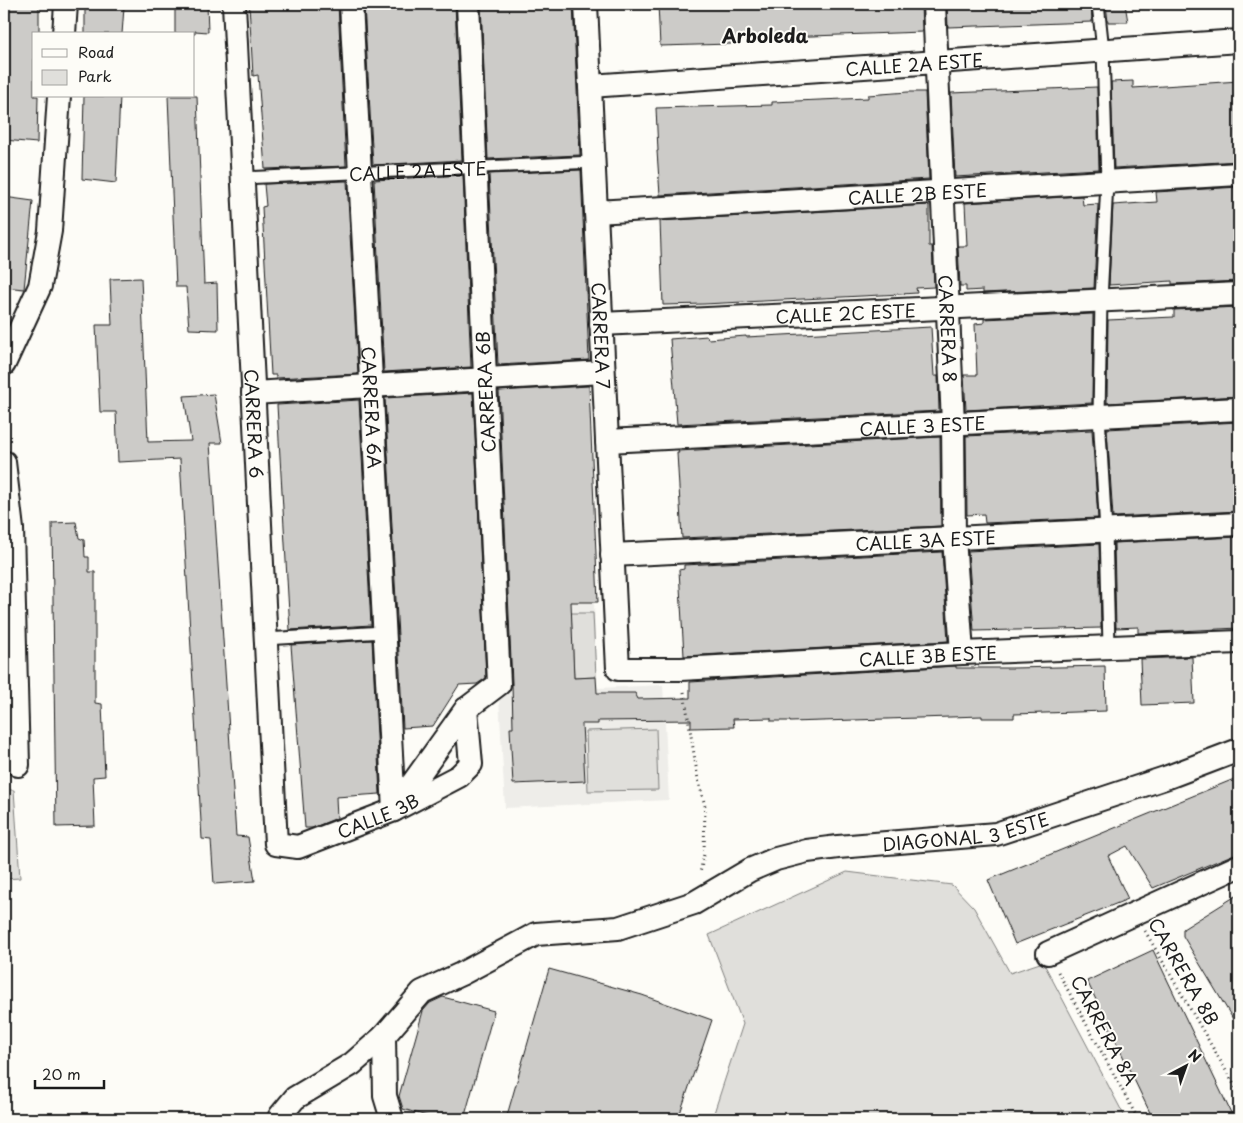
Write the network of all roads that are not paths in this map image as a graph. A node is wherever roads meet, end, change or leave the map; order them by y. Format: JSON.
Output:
{"nodes":[{"id":1,"x":66,"y":4,"type":"edge"},
{"id":2,"x":234,"y":4,"type":"edge"},
{"id":3,"x":351,"y":4,"type":"edge"},
{"id":4,"x":468,"y":4,"type":"edge"},
{"id":5,"x":586,"y":4,"type":"edge"},
{"id":6,"x":934,"y":4,"type":"edge"},
{"id":7,"x":1098,"y":4,"type":"edge"},
{"id":8,"x":64,"y":32,"type":"edge"},
{"id":9,"x":1239,"y":41,"type":"edge"},
{"id":10,"x":1103,"y":50,"type":"junction"},
{"id":11,"x":936,"y":62,"type":"junction"},
{"id":12,"x":590,"y":86,"type":"junction"},
{"id":13,"x":59,"y":98,"type":"edge"},
{"id":14,"x":594,"y":162,"type":"junction"},
{"id":15,"x":475,"y":169,"type":"junction"},
{"id":16,"x":360,"y":172,"type":"junction"},
{"id":17,"x":1239,"y":174,"type":"edge"},
{"id":18,"x":242,"y":178,"type":"junction"},
{"id":19,"x":1107,"y":182,"type":"junction"},
{"id":20,"x":942,"y":192,"type":"junction"},
{"id":21,"x":596,"y":212,"type":"junction"},
{"id":22,"x":1239,"y":294,"type":"edge"},
{"id":23,"x":1101,"y":300,"type":"junction"},
{"id":24,"x":947,"y":308,"type":"junction"},
{"id":25,"x":601,"y":324,"type":"junction"},
{"id":26,"x":4,"y":364,"type":"edge"},
{"id":27,"x":603,"y":372,"type":"junction"},
{"id":28,"x":485,"y":379,"type":"junction"},
{"id":29,"x":371,"y":385,"type":"junction"},
{"id":30,"x":253,"y":393,"type":"junction"},
{"id":31,"x":1239,"y":409,"type":"edge"},
{"id":32,"x":1099,"y":416,"type":"junction"},
{"id":33,"x":953,"y":423,"type":"junction"},
{"id":34,"x":607,"y":441,"type":"junction"},
{"id":35,"x":4,"y":462,"type":"edge"},
{"id":36,"x":1239,"y":524,"type":"edge"},
{"id":37,"x":1106,"y":531,"type":"junction"},
{"id":38,"x":954,"y":538,"type":"junction"},
{"id":39,"x":612,"y":555,"type":"junction"},
{"id":40,"x":384,"y":632,"type":"junction"},
{"id":41,"x":265,"y":639,"type":"junction"},
{"id":42,"x":1239,"y":642,"type":"edge"},
{"id":43,"x":1109,"y":646,"type":"junction"},
{"id":44,"x":962,"y":652,"type":"junction"},
{"id":45,"x":618,"y":668,"type":"joint"},
{"id":46,"x":466,"y":710,"type":"junction"},
{"id":47,"x":1239,"y":750,"type":"edge"},
{"id":48,"x":18,"y":765,"type":"dead end"},
{"id":49,"x":394,"y":810,"type":"junction"},
{"id":50,"x":276,"y":844,"type":"joint"},
{"id":51,"x":1239,"y":866,"type":"edge"},
{"id":52,"x":1048,"y":953,"type":"road end"},
{"id":53,"x":384,"y":1036,"type":"junction"},
{"id":54,"x":280,"y":1116,"type":"dead end"},
{"id":55,"x":392,"y":1119,"type":"edge"}],
"edges":[{"from":1,"to":8,"type":"street"},
{"from":2,"to":18,"type":"street","name":"CARRERA 6"},
{"from":3,"to":16,"type":"street","name":"CARRERA 6A"},
{"from":4,"to":15,"type":"street","name":"CARRERA 6B"},
{"from":5,"to":12,"type":"street","name":"CARRERA 7"},
{"from":6,"to":11,"type":"street","name":"CARRERA 8"},
{"from":7,"to":10,"type":"lane"},
{"from":9,"to":10,"type":"street","name":"CALLE 2A ESTE"},
{"from":10,"to":11,"type":"street","name":"CALLE 2A ESTE"},
{"from":10,"to":19,"type":"lane"},
{"from":11,"to":12,"type":"street","name":"CALLE 2A ESTE"},
{"from":11,"to":20,"type":"street","name":"CARRERA 8"},
{"from":12,"to":14,"type":"street","name":"CARRERA 7"},
{"from":13,"to":26,"type":"street"},
{"from":14,"to":15,"type":"lane","name":"CALLE 2A ESTE"},
{"from":14,"to":21,"type":"street","name":"CARRERA 7"},
{"from":15,"to":16,"type":"lane","name":"CALLE 2A ESTE"},
{"from":15,"to":28,"type":"street","name":"CARRERA 6B"},
{"from":16,"to":18,"type":"lane","name":"CALLE 2A ESTE"},
{"from":16,"to":29,"type":"street","name":"CARRERA 6A"},
{"from":17,"to":19,"type":"street","name":"CALLE 2B ESTE"},
{"from":18,"to":30,"type":"street","name":"CARRERA 6"},
{"from":19,"to":20,"type":"street","name":"CALLE 2B ESTE"},
{"from":19,"to":23,"type":"lane"},
{"from":20,"to":21,"type":"street","name":"CALLE 2B ESTE"},
{"from":20,"to":24,"type":"street","name":"CARRERA 8"},
{"from":21,"to":25,"type":"street","name":"CARRERA 7"},
{"from":22,"to":23,"type":"street","name":"CALLE 2C ESTE"},
{"from":23,"to":24,"type":"street","name":"CALLE 2C ESTE"},
{"from":23,"to":32,"type":"lane"},
{"from":24,"to":25,"type":"street","name":"CALLE 2C ESTE"},
{"from":24,"to":33,"type":"street","name":"CARRERA 8"},
{"from":25,"to":27,"type":"street","name":"CARRERA 7"},
{"from":27,"to":28,"type":"street"},
{"from":27,"to":34,"type":"street","name":"CARRERA 7"},
{"from":28,"to":29,"type":"street"},
{"from":28,"to":46,"type":"street","name":"CARRERA 6B"},
{"from":29,"to":30,"type":"street"},
{"from":29,"to":40,"type":"street","name":"CARRERA 6A"},
{"from":30,"to":41,"type":"street","name":"CARRERA 6"},
{"from":31,"to":32,"type":"street","name":"CALLE 3 ESTE"},
{"from":32,"to":33,"type":"street","name":"CALLE 3 ESTE"},
{"from":32,"to":37,"type":"lane"},
{"from":33,"to":34,"type":"street","name":"CALLE 3 ESTE"},
{"from":33,"to":38,"type":"street","name":"CARRERA 8"},
{"from":34,"to":39,"type":"street","name":"CARRERA 7"},
{"from":35,"to":48,"type":"street"},
{"from":36,"to":37,"type":"street","name":"CALLE 3A ESTE"},
{"from":37,"to":38,"type":"street","name":"CALLE 3A ESTE"},
{"from":37,"to":43,"type":"lane"},
{"from":38,"to":39,"type":"street","name":"CALLE 3A ESTE"},
{"from":38,"to":44,"type":"street","name":"CARRERA 8"},
{"from":39,"to":45,"type":"street","name":"CARRERA 7"},
{"from":40,"to":41,"type":"lane"},
{"from":40,"to":49,"type":"street","name":"CARRERA 6A"},
{"from":41,"to":50,"type":"street","name":"CARRERA 6"},
{"from":42,"to":43,"type":"street","name":"CALLE 3B ESTE"},
{"from":43,"to":44,"type":"street","name":"CALLE 3B ESTE"},
{"from":44,"to":45,"type":"street","name":"CALLE 3B ESTE"},
{"from":46,"to":49,"type":"street"},
{"from":46,"to":49,"type":"street","name":"CALLE 3B"},
{"from":47,"to":53,"type":"street","name":"DIAGONAL 3 ESTE"},
{"from":49,"to":50,"type":"street","name":"CALLE 3B"},
{"from":51,"to":52,"type":"street"},
{"from":53,"to":54,"type":"street","name":"DIAGONAL 3 ESTE"},
{"from":53,"to":55,"type":"street"}]}
